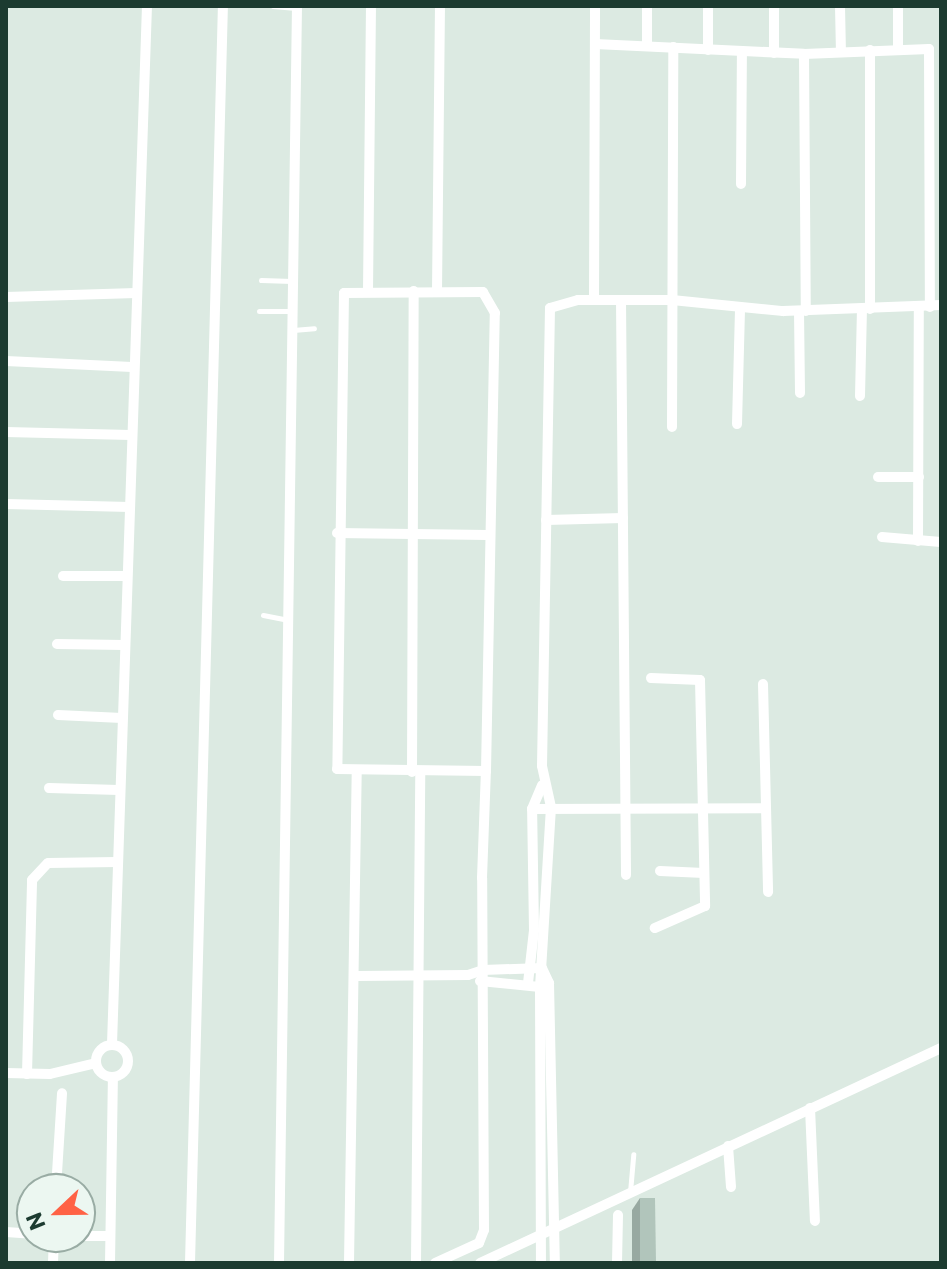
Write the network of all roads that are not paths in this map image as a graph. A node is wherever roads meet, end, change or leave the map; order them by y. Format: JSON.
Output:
{"nodes":[{"id":1,"x":147,"y":6,"type":"edge"},
{"id":2,"x":223,"y":6,"type":"edge"},
{"id":3,"x":273,"y":6,"type":"edge"},
{"id":4,"x":371,"y":6,"type":"edge"},
{"id":5,"x":440,"y":6,"type":"edge"},
{"id":6,"x":595,"y":6,"type":"edge"},
{"id":7,"x":647,"y":6,"type":"edge"},
{"id":8,"x":708,"y":6,"type":"edge"},
{"id":9,"x":774,"y":6,"type":"edge"},
{"id":10,"x":840,"y":6,"type":"edge"},
{"id":11,"x":898,"y":6,"type":"edge"},
{"id":12,"x":297,"y":7,"type":"edge"},
{"id":13,"x":595,"y":44,"type":"junction"},
{"id":14,"x":647,"y":44,"type":"junction"},
{"id":15,"x":673,"y":47,"type":"junction"},
{"id":16,"x":898,"y":48,"type":"junction"},
{"id":17,"x":708,"y":50,"type":"junction"},
{"id":18,"x":870,"y":50,"type":"junction"},
{"id":19,"x":742,"y":51,"type":"junction"},
{"id":20,"x":841,"y":52,"type":"junction"},
{"id":21,"x":774,"y":53,"type":"junction"},
{"id":22,"x":804,"y":54,"type":"junction"},
{"id":23,"x":741,"y":184,"type":"dead end"},
{"id":24,"x":261,"y":280,"type":"dead end"},
{"id":25,"x":293,"y":281,"type":"junction"},
{"id":26,"x":368,"y":291,"type":"junction"},
{"id":27,"x":414,"y":291,"type":"junction"},
{"id":28,"x":437,"y":291,"type":"junction"},
{"id":29,"x":136,"y":293,"type":"junction"},
{"id":30,"x":6,"y":297,"type":"edge"},
{"id":31,"x":594,"y":300,"type":"junction"},
{"id":32,"x":621,"y":300,"type":"junction"},
{"id":33,"x":672,"y":300,"type":"junction"},
{"id":34,"x":930,"y":307,"type":"edge"},
{"id":35,"x":740,"y":309,"type":"junction"},
{"id":36,"x":866,"y":310,"type":"junction"},
{"id":37,"x":259,"y":311,"type":"dead end"},
{"id":38,"x":293,"y":311,"type":"junction"},
{"id":39,"x":802,"y":311,"type":"junction"},
{"id":40,"x":314,"y":328,"type":"dead end"},
{"id":41,"x":293,"y":330,"type":"junction"},
{"id":42,"x":6,"y":361,"type":"edge"},
{"id":43,"x":132,"y":367,"type":"junction"},
{"id":44,"x":800,"y":393,"type":"dead end"},
{"id":45,"x":860,"y":396,"type":"dead end"},
{"id":46,"x":737,"y":424,"type":"dead end"},
{"id":47,"x":672,"y":427,"type":"dead end"},
{"id":48,"x":6,"y":432,"type":"edge"},
{"id":49,"x":131,"y":435,"type":"junction"},
{"id":50,"x":878,"y":477,"type":"dead end"},
{"id":51,"x":919,"y":477,"type":"junction"},
{"id":52,"x":6,"y":504,"type":"edge"},
{"id":53,"x":130,"y":507,"type":"junction"},
{"id":54,"x":623,"y":518,"type":"junction"},
{"id":55,"x":546,"y":520,"type":"junction"},
{"id":56,"x":337,"y":533,"type":"junction"},
{"id":57,"x":412,"y":535,"type":"junction"},
{"id":58,"x":488,"y":535,"type":"junction"},
{"id":59,"x":882,"y":537,"type":"dead end"},
{"id":60,"x":918,"y":541,"type":"junction"},
{"id":61,"x":941,"y":542,"type":"edge"},
{"id":62,"x":63,"y":576,"type":"dead end"},
{"id":63,"x":126,"y":576,"type":"junction"},
{"id":64,"x":263,"y":615,"type":"dead end"},
{"id":65,"x":289,"y":620,"type":"junction"},
{"id":66,"x":57,"y":644,"type":"dead end"},
{"id":67,"x":124,"y":645,"type":"junction"},
{"id":68,"x":651,"y":678,"type":"dead end"},
{"id":69,"x":763,"y":684,"type":"dead end"},
{"id":70,"x":58,"y":715,"type":"dead end"},
{"id":71,"x":122,"y":718,"type":"junction"},
{"id":72,"x":357,"y":771,"type":"junction"},
{"id":73,"x":486,"y":771,"type":"junction"},
{"id":74,"x":416,"y":772,"type":"junction"},
{"id":75,"x":542,"y":785,"type":"junction"},
{"id":76,"x":49,"y":788,"type":"dead end"},
{"id":77,"x":119,"y":790,"type":"junction"},
{"id":78,"x":551,"y":807,"type":"junction"},
{"id":79,"x":765,"y":808,"type":"junction"},
{"id":80,"x":532,"y":809,"type":"junction"},
{"id":81,"x":703,"y":809,"type":"junction"},
{"id":82,"x":627,"y":810,"type":"junction"},
{"id":83,"x":117,"y":862,"type":"junction"},
{"id":84,"x":660,"y":871,"type":"dead end"},
{"id":85,"x":704,"y":873,"type":"junction"},
{"id":86,"x":626,"y":875,"type":"dead end"},
{"id":87,"x":768,"y":892,"type":"dead end"},
{"id":88,"x":547,"y":928,"type":"junction"},
{"id":89,"x":655,"y":928,"type":"dead end"},
{"id":90,"x":534,"y":930,"type":"junction"},
{"id":91,"x":531,"y":966,"type":"junction"},
{"id":92,"x":542,"y":968,"type":"junction"},
{"id":93,"x":483,"y":970,"type":"junction"},
{"id":94,"x":468,"y":975,"type":"junction"},
{"id":95,"x":357,"y":976,"type":"junction"},
{"id":96,"x":419,"y":976,"type":"junction"},
{"id":97,"x":528,"y":983,"type":"junction"},
{"id":98,"x":484,"y":984,"type":"junction"},
{"id":99,"x":540,"y":987,"type":"junction"},
{"id":100,"x":112,"y":1044,"type":"junction"},
{"id":101,"x":941,"y":1048,"type":"edge"},
{"id":102,"x":96,"y":1063,"type":"junction"},
{"id":103,"x":6,"y":1073,"type":"edge"},
{"id":104,"x":27,"y":1074,"type":"junction"},
{"id":105,"x":113,"y":1078,"type":"junction"},
{"id":106,"x":62,"y":1093,"type":"dead end"},
{"id":107,"x":810,"y":1108,"type":"junction"},
{"id":108,"x":728,"y":1146,"type":"junction"},
{"id":109,"x":633,"y":1154,"type":"dead end"},
{"id":110,"x":57,"y":1173,"type":"edge"},
{"id":111,"x":731,"y":1187,"type":"dead end"},
{"id":112,"x":630,"y":1192,"type":"junction"},
{"id":113,"x":618,"y":1215,"type":"dead end"},
{"id":114,"x":815,"y":1221,"type":"dead end"},
{"id":115,"x":555,"y":1229,"type":"junction"},
{"id":116,"x":542,"y":1235,"type":"junction"},
{"id":117,"x":96,"y":1236,"type":"edge"},
{"id":118,"x":110,"y":1236,"type":"junction"},
{"id":119,"x":110,"y":1263,"type":"edge"},
{"id":120,"x":190,"y":1263,"type":"edge"},
{"id":121,"x":279,"y":1263,"type":"edge"},
{"id":122,"x":349,"y":1263,"type":"edge"},
{"id":123,"x":416,"y":1263,"type":"edge"},
{"id":124,"x":435,"y":1263,"type":"edge"},
{"id":125,"x":480,"y":1263,"type":"edge"},
{"id":126,"x":541,"y":1263,"type":"edge"},
{"id":127,"x":555,"y":1263,"type":"edge"},
{"id":128,"x":617,"y":1263,"type":"edge"}],
"edges":[{"from":1,"to":29,"type":"street"},
{"from":2,"to":120,"type":"street"},
{"from":3,"to":12,"type":"lane"},
{"from":4,"to":26,"type":"street"},
{"from":5,"to":28,"type":"street"},
{"from":6,"to":13,"type":"street"},
{"from":7,"to":14,"type":"street"},
{"from":8,"to":17,"type":"street"},
{"from":9,"to":21,"type":"street"},
{"from":10,"to":20,"type":"street"},
{"from":11,"to":16,"type":"street"},
{"from":12,"to":25,"type":"street"},
{"from":13,"to":14,"type":"street"},
{"from":13,"to":31,"type":"street"},
{"from":14,"to":15,"type":"street"},
{"from":15,"to":17,"type":"street"},
{"from":15,"to":33,"type":"street"},
{"from":16,"to":18,"type":"street"},
{"from":16,"to":34,"type":"street"},
{"from":17,"to":19,"type":"street"},
{"from":18,"to":20,"type":"street"},
{"from":18,"to":36,"type":"street"},
{"from":19,"to":21,"type":"street"},
{"from":19,"to":23,"type":"street"},
{"from":20,"to":22,"type":"street"},
{"from":21,"to":22,"type":"street"},
{"from":22,"to":39,"type":"street"},
{"from":24,"to":25,"type":"lane"},
{"from":25,"to":38,"type":"street"},
{"from":26,"to":27,"type":"street"},
{"from":26,"to":56,"type":"street"},
{"from":27,"to":28,"type":"street"},
{"from":27,"to":57,"type":"street"},
{"from":28,"to":58,"type":"street"},
{"from":29,"to":30,"type":"street"},
{"from":29,"to":43,"type":"street"},
{"from":31,"to":32,"type":"street"},
{"from":31,"to":55,"type":"street"},
{"from":32,"to":33,"type":"street"},
{"from":32,"to":54,"type":"street"},
{"from":33,"to":35,"type":"street"},
{"from":33,"to":47,"type":"street"},
{"from":34,"to":36,"type":"street"},
{"from":34,"to":51,"type":"street"},
{"from":35,"to":39,"type":"street"},
{"from":35,"to":46,"type":"street"},
{"from":36,"to":39,"type":"street"},
{"from":36,"to":45,"type":"street"},
{"from":37,"to":38,"type":"lane"},
{"from":38,"to":41,"type":"street"},
{"from":39,"to":44,"type":"street"},
{"from":40,"to":41,"type":"lane"},
{"from":41,"to":65,"type":"street"},
{"from":42,"to":43,"type":"street"},
{"from":43,"to":49,"type":"street"},
{"from":48,"to":49,"type":"street"},
{"from":49,"to":53,"type":"street"},
{"from":50,"to":51,"type":"street"},
{"from":51,"to":60,"type":"street"},
{"from":52,"to":53,"type":"street"},
{"from":53,"to":63,"type":"street"},
{"from":54,"to":55,"type":"street"},
{"from":54,"to":82,"type":"street"},
{"from":55,"to":75,"type":"street"},
{"from":56,"to":57,"type":"street"},
{"from":56,"to":72,"type":"street"},
{"from":57,"to":58,"type":"street"},
{"from":57,"to":74,"type":"street"},
{"from":58,"to":73,"type":"street"},
{"from":59,"to":60,"type":"street"},
{"from":60,"to":61,"type":"street"},
{"from":62,"to":63,"type":"street"},
{"from":63,"to":67,"type":"street"},
{"from":64,"to":65,"type":"lane"},
{"from":65,"to":121,"type":"street"},
{"from":66,"to":67,"type":"street"},
{"from":67,"to":71,"type":"street"},
{"from":68,"to":81,"type":"street"},
{"from":69,"to":79,"type":"street"},
{"from":70,"to":71,"type":"street"},
{"from":71,"to":77,"type":"street"},
{"from":72,"to":74,"type":"street"},
{"from":72,"to":95,"type":"street"},
{"from":73,"to":74,"type":"street"},
{"from":73,"to":93,"type":"street"},
{"from":74,"to":96,"type":"street"},
{"from":75,"to":78,"type":"street"},
{"from":75,"to":80,"type":"street"},
{"from":76,"to":77,"type":"street"},
{"from":77,"to":83,"type":"street"},
{"from":78,"to":80,"type":"street"},
{"from":78,"to":82,"type":"street"},
{"from":78,"to":88,"type":"street"},
{"from":79,"to":81,"type":"street"},
{"from":79,"to":87,"type":"street"},
{"from":80,"to":90,"type":"street"},
{"from":81,"to":82,"type":"street"},
{"from":81,"to":85,"type":"street"},
{"from":82,"to":86,"type":"street"},
{"from":83,"to":100,"type":"street"},
{"from":83,"to":104,"type":"street"},
{"from":84,"to":85,"type":"street"},
{"from":85,"to":89,"type":"street"},
{"from":88,"to":90,"type":"street"},
{"from":88,"to":92,"type":"street"},
{"from":90,"to":91,"type":"street"},
{"from":91,"to":92,"type":"street"},
{"from":91,"to":93,"type":"street"},
{"from":91,"to":97,"type":"street"},
{"from":92,"to":99,"type":"street"},
{"from":92,"to":115,"type":"street"},
{"from":93,"to":94,"type":"street"},
{"from":93,"to":98,"type":"street"},
{"from":94,"to":96,"type":"street"},
{"from":94,"to":98,"type":"street"},
{"from":95,"to":96,"type":"street"},
{"from":95,"to":122,"type":"street"},
{"from":96,"to":123,"type":"street"},
{"from":97,"to":98,"type":"street"},
{"from":97,"to":99,"type":"street"},
{"from":98,"to":124,"type":"street"},
{"from":99,"to":116,"type":"street"},
{"from":100,"to":102,"type":"street"},
{"from":100,"to":105,"type":"street"},
{"from":101,"to":107,"type":"street"},
{"from":102,"to":104,"type":"street"},
{"from":102,"to":105,"type":"street"},
{"from":103,"to":104,"type":"street"},
{"from":105,"to":118,"type":"street"},
{"from":106,"to":110,"type":"street"},
{"from":107,"to":108,"type":"street"},
{"from":107,"to":114,"type":"street"},
{"from":108,"to":111,"type":"street"},
{"from":108,"to":112,"type":"street"},
{"from":109,"to":112,"type":"lane"},
{"from":112,"to":115,"type":"street"},
{"from":113,"to":128,"type":"street"},
{"from":115,"to":116,"type":"street"},
{"from":115,"to":127,"type":"street"},
{"from":116,"to":125,"type":"street"},
{"from":116,"to":126,"type":"street"},
{"from":117,"to":118,"type":"street"},
{"from":118,"to":119,"type":"street"}]}
